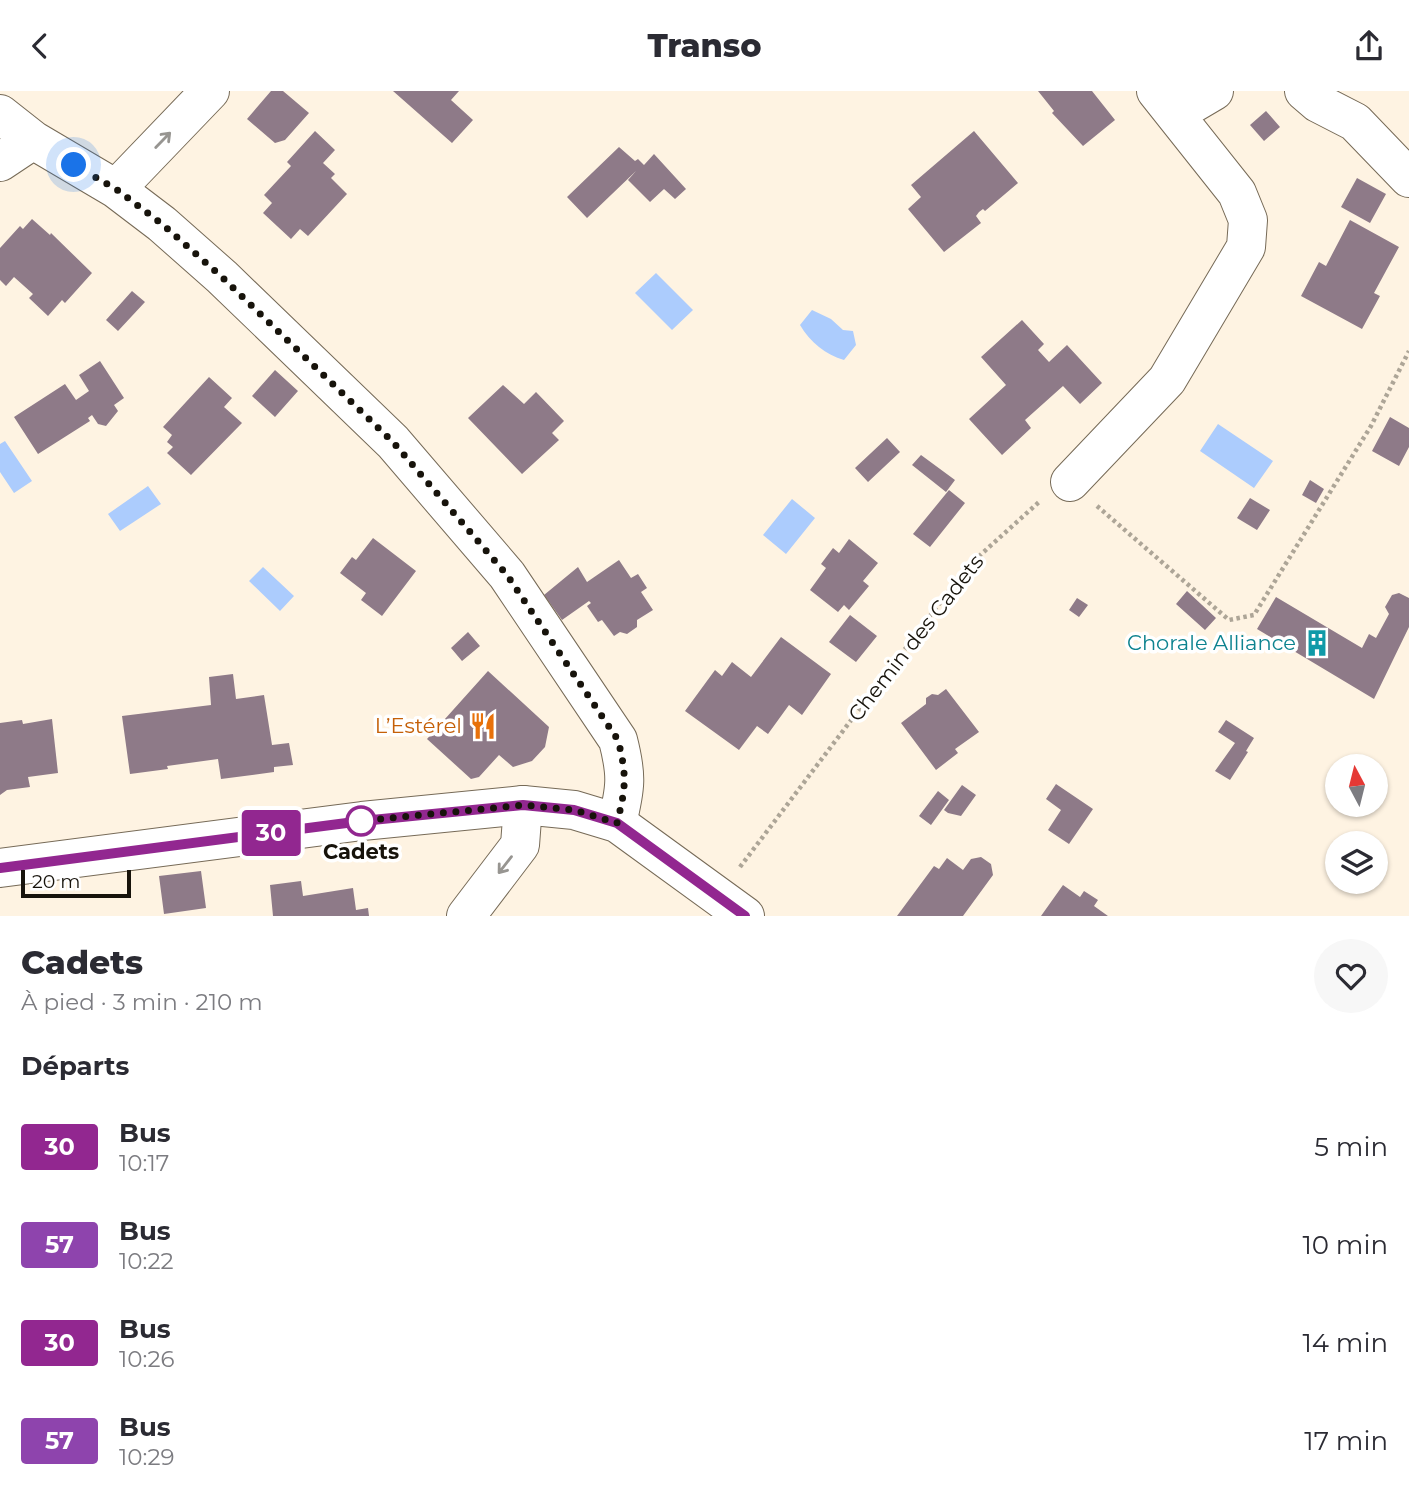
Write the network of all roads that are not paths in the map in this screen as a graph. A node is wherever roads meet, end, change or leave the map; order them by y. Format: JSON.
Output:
{"nodes":[{"id":1,"x":210,"y":91,"type":"edge"},
{"id":2,"x":1214,"y":91,"type":"edge"},
{"id":3,"x":1304,"y":91,"type":"edge"},
{"id":4,"x":1166,"y":102,"type":"edge"},
{"id":5,"x":0,"y":114,"type":"edge"},
{"id":6,"x":33,"y":140,"type":"junction"},
{"id":7,"x":0,"y":162,"type":"edge"},
{"id":8,"x":1409,"y":178,"type":"edge"},
{"id":9,"x":116,"y":189,"type":"junction"},
{"id":10,"x":1070,"y":482,"type":"road end"},
{"id":11,"x":523,"y":805,"type":"junction"},
{"id":12,"x":617,"y":823,"type":"junction"},
{"id":13,"x":0,"y":868,"type":"edge"},
{"id":14,"x":732,"y":906,"type":"edge"},
{"id":15,"x":466,"y":916,"type":"edge"}],
"edges":[{"from":9,"to":1,"type":"street","one_way":true},
{"from":2,"to":4,"type":"street"},
{"from":3,"to":8,"type":"street"},
{"from":4,"to":10,"type":"street"},
{"from":5,"to":6,"type":"street"},
{"from":6,"to":7,"type":"street"},
{"from":6,"to":9,"type":"street"},
{"from":9,"to":12,"type":"street"},
{"from":11,"to":12,"type":"street"},
{"from":11,"to":13,"type":"street"},
{"from":11,"to":15,"type":"street","one_way":true},
{"from":12,"to":14,"type":"street"}]}
